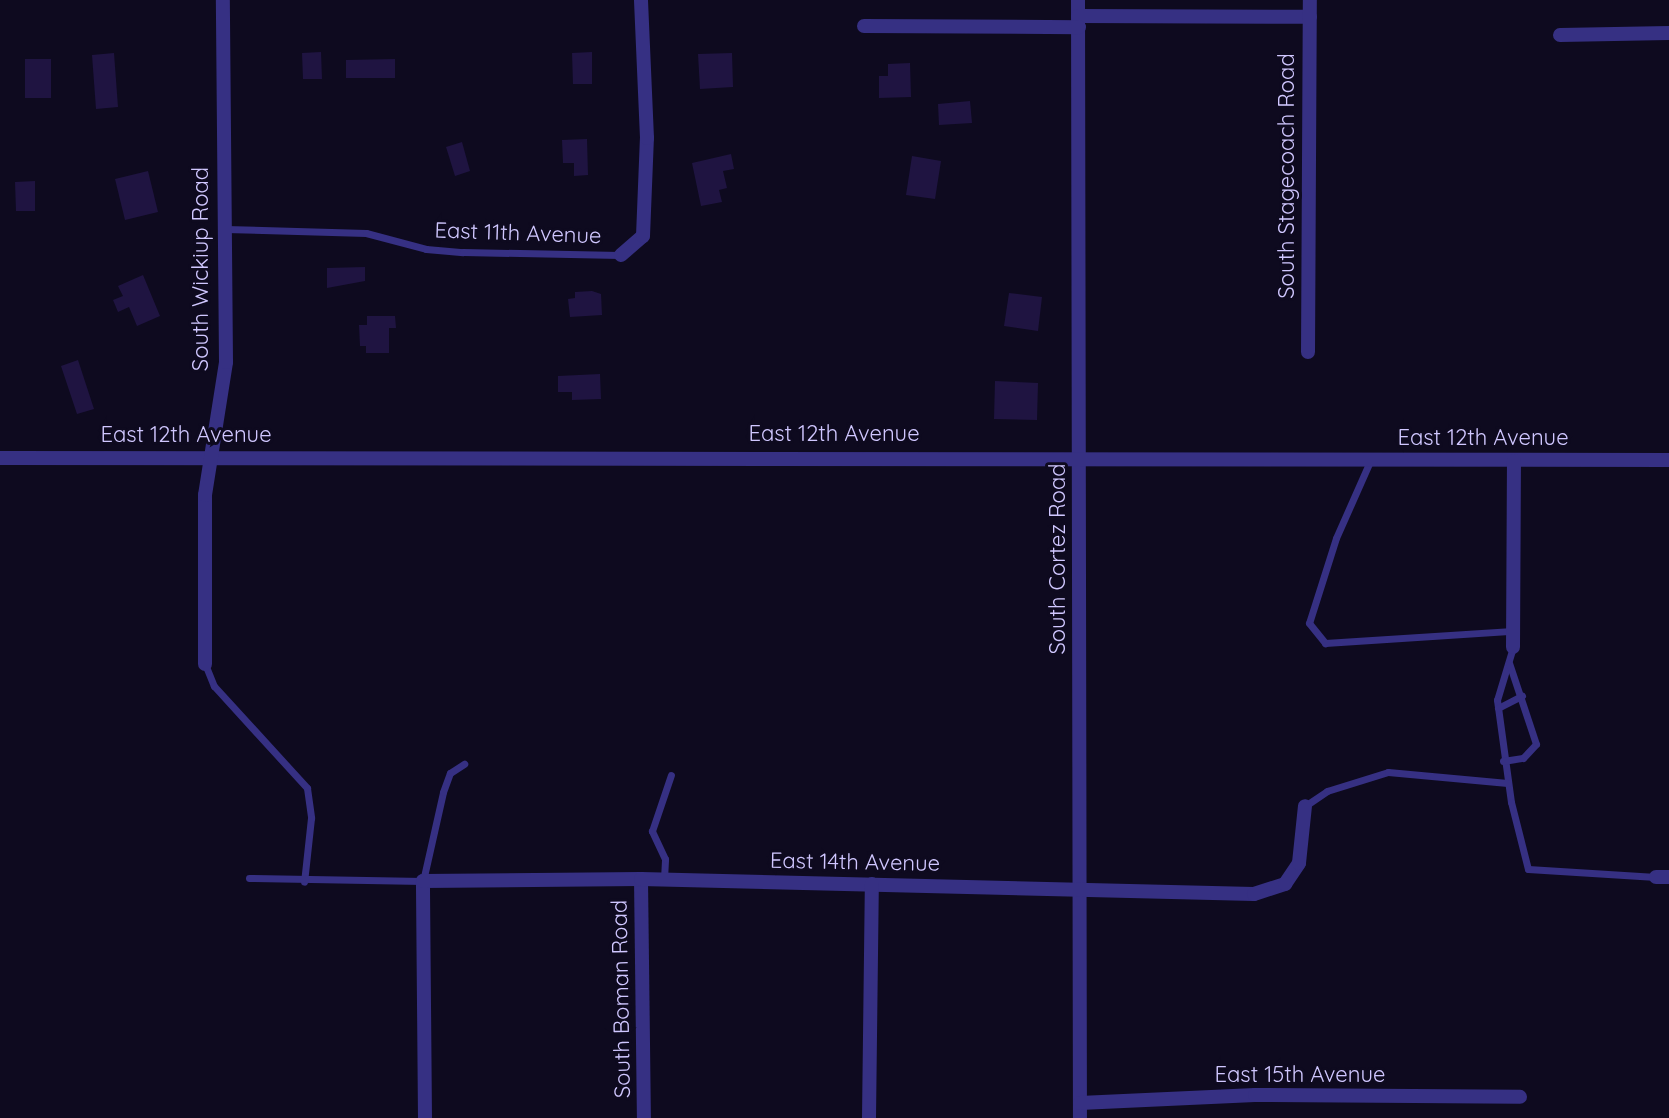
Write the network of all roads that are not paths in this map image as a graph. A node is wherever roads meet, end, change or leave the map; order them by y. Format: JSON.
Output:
{"nodes":[{"id":1,"x":223,"y":0,"type":"edge"},
{"id":2,"x":641,"y":0,"type":"edge"},
{"id":3,"x":1078,"y":0,"type":"edge"},
{"id":4,"x":1310,"y":0,"type":"edge"},
{"id":5,"x":1310,"y":17,"type":"junction"},
{"id":6,"x":1079,"y":22,"type":"junction"},
{"id":7,"x":864,"y":26,"type":"dead end"},
{"id":8,"x":1669,"y":33,"type":"edge"},
{"id":9,"x":1560,"y":35,"type":"dead end"},
{"id":10,"x":225,"y":229,"type":"junction"},
{"id":11,"x":621,"y":255,"type":"joint"},
{"id":12,"x":1308,"y":352,"type":"dead end"},
{"id":13,"x":1079,"y":456,"type":"junction"},
{"id":14,"x":210,"y":457,"type":"junction"},
{"id":15,"x":0,"y":458,"type":"edge"},
{"id":16,"x":1371,"y":459,"type":"junction"},
{"id":17,"x":1669,"y":460,"type":"edge"},
{"id":18,"x":1514,"y":461,"type":"junction"},
{"id":19,"x":1511,"y":647,"type":"junction"},
{"id":20,"x":205,"y":664,"type":"joint"},
{"id":21,"x":1522,"y":696,"type":"junction"},
{"id":22,"x":1498,"y":708,"type":"junction"},
{"id":23,"x":1503,"y":761,"type":"junction"},
{"id":24,"x":464,"y":764,"type":"dead end"},
{"id":25,"x":671,"y":775,"type":"dead end"},
{"id":26,"x":1507,"y":783,"type":"junction"},
{"id":27,"x":1305,"y":806,"type":"joint"},
{"id":28,"x":1663,"y":877,"type":"edge"},
{"id":29,"x":249,"y":878,"type":"dead end"},
{"id":30,"x":641,"y":879,"type":"junction"},
{"id":31,"x":664,"y":879,"type":"junction"},
{"id":32,"x":423,"y":881,"type":"junction"},
{"id":33,"x":304,"y":882,"type":"junction"},
{"id":34,"x":872,"y":884,"type":"junction"},
{"id":35,"x":1080,"y":889,"type":"junction"},
{"id":36,"x":1520,"y":1097,"type":"dead end"},
{"id":37,"x":1080,"y":1110,"type":"edge"},
{"id":38,"x":425,"y":1118,"type":"edge"},
{"id":39,"x":644,"y":1118,"type":"edge"},
{"id":40,"x":869,"y":1118,"type":"edge"}],
"edges":[{"from":1,"to":10,"type":"street","name":"South Wickiup Road"},
{"from":2,"to":11,"type":"street"},
{"from":3,"to":6,"type":"street","name":"South Cortez Road"},
{"from":4,"to":5,"type":"street","name":"South Stagecoach Road"},
{"from":5,"to":6,"type":"street"},
{"from":5,"to":12,"type":"street","name":"South Stagecoach Road"},
{"from":6,"to":7,"type":"street"},
{"from":6,"to":13,"type":"street","name":"South Cortez Road"},
{"from":8,"to":9,"type":"street"},
{"from":10,"to":11,"type":"lane","name":"East 11th Avenue"},
{"from":10,"to":14,"type":"street","name":"South Wickiup Road"},
{"from":13,"to":14,"type":"street","name":"East 12th Avenue"},
{"from":13,"to":16,"type":"street","name":"East 12th Avenue"},
{"from":13,"to":35,"type":"street","name":"South Cortez Road"},
{"from":14,"to":15,"type":"street","name":"East 12th Avenue"},
{"from":14,"to":20,"type":"street","name":"South Wickiup Road"},
{"from":16,"to":18,"type":"street","name":"East 12th Avenue"},
{"from":16,"to":19,"type":"lane"},
{"from":17,"to":18,"type":"street","name":"East 12th Avenue"},
{"from":18,"to":19,"type":"street"},
{"from":19,"to":21,"type":"lane"},
{"from":19,"to":22,"type":"lane"},
{"from":20,"to":33,"type":"lane","name":"South Wickiup Road"},
{"from":21,"to":22,"type":"lane"},
{"from":21,"to":23,"type":"lane"},
{"from":22,"to":23,"type":"lane"},
{"from":23,"to":26,"type":"lane"},
{"from":24,"to":32,"type":"lane"},
{"from":25,"to":31,"type":"lane"},
{"from":26,"to":27,"type":"lane"},
{"from":26,"to":28,"type":"lane"},
{"from":27,"to":35,"type":"street","name":"East 14th Avenue"},
{"from":29,"to":33,"type":"lane"},
{"from":30,"to":31,"type":"street","name":"East 14th Avenue"},
{"from":30,"to":32,"type":"street","name":"East 14th Avenue"},
{"from":30,"to":39,"type":"street","name":"South Boman Road"},
{"from":31,"to":34,"type":"street","name":"East 14th Avenue"},
{"from":32,"to":33,"type":"lane"},
{"from":32,"to":38,"type":"street"},
{"from":34,"to":35,"type":"street","name":"East 14th Avenue"},
{"from":34,"to":40,"type":"street"},
{"from":35,"to":37,"type":"street","name":"South Cortez Road"},
{"from":36,"to":37,"type":"street","name":"East 15th Avenue"}]}
